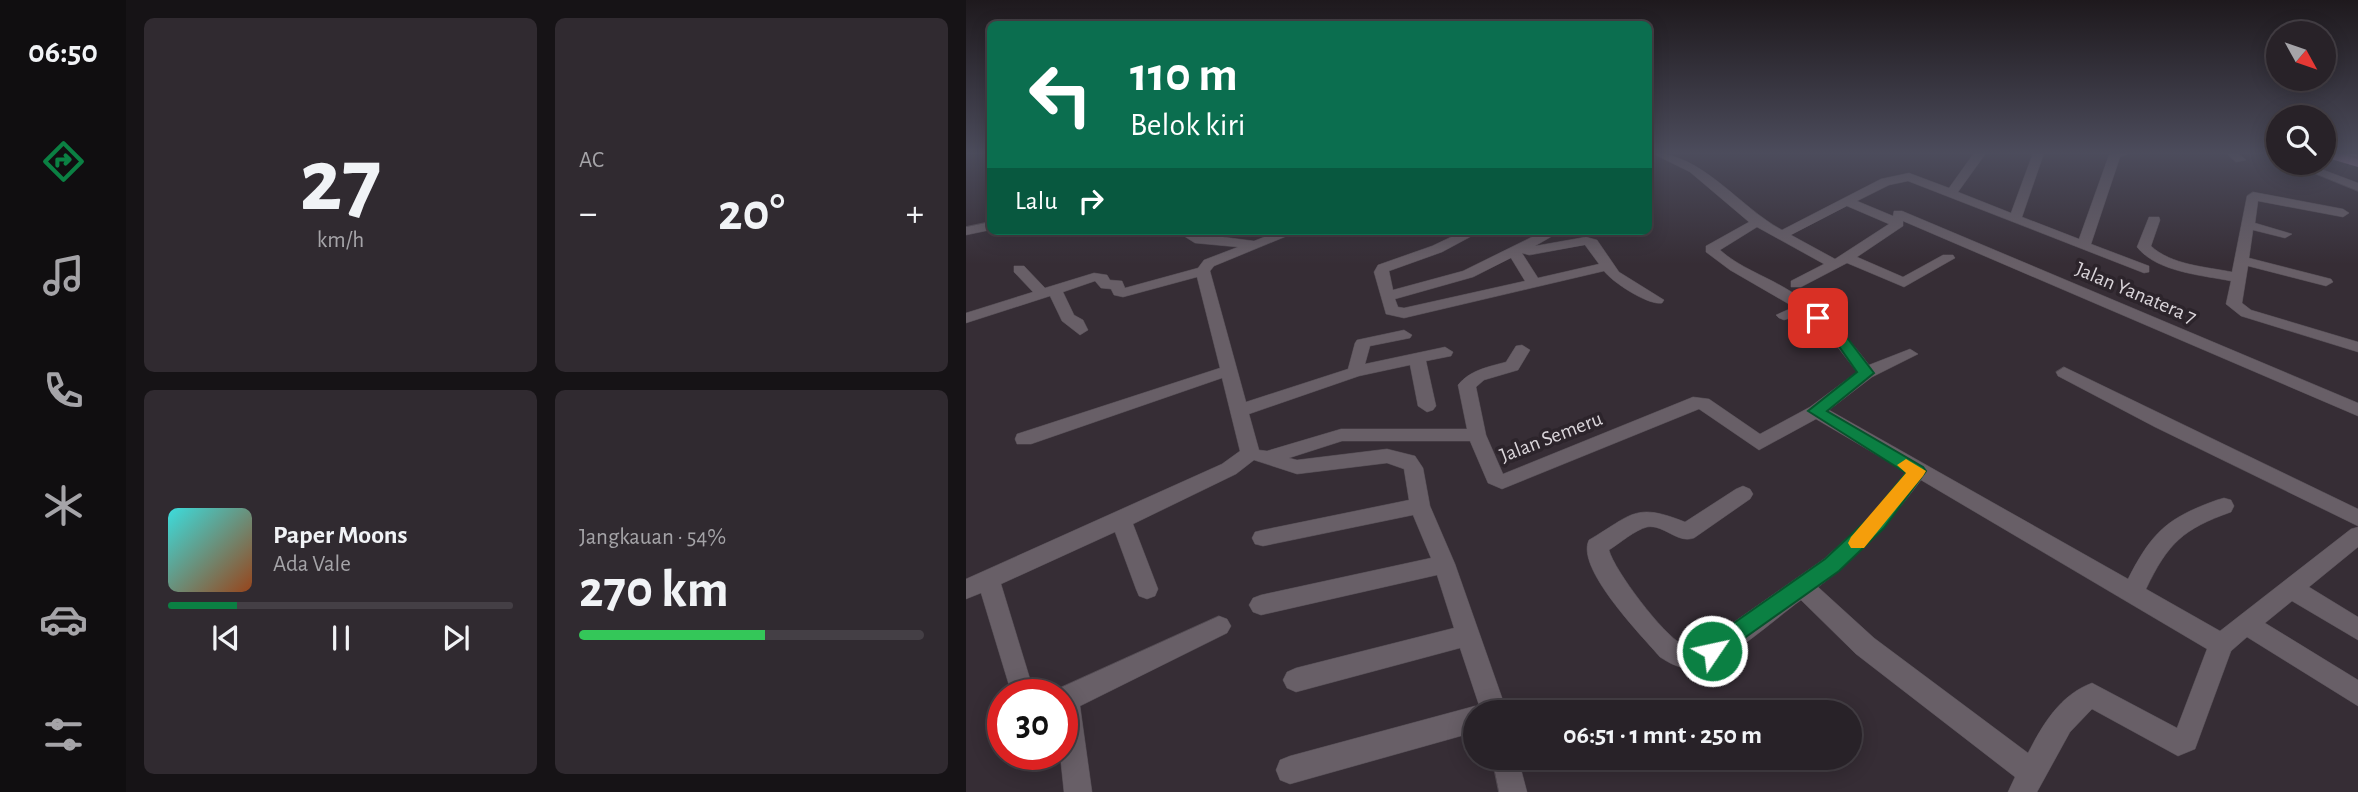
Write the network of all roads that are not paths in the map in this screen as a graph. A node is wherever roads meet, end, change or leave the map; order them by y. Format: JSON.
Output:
{"nodes":[{"id":1,"x":1718,"y":190,"type":"edge"},
{"id":2,"x":1869,"y":190,"type":"edge"},
{"id":3,"x":1946,"y":190,"type":"edge"},
{"id":4,"x":2026,"y":190,"type":"edge"},
{"id":5,"x":2103,"y":190,"type":"edge"},
{"id":6,"x":1952,"y":192,"type":"joint"},
{"id":7,"x":1851,"y":199,"type":"dead end"},
{"id":8,"x":2343,"y":213,"type":"dead end"},
{"id":9,"x":1898,"y":214,"type":"dead end"},
{"id":10,"x":2016,"y":217,"type":"junction"},
{"id":11,"x":2154,"y":220,"type":"dead end"},
{"id":12,"x":1757,"y":222,"type":"junction"},
{"id":13,"x":2247,"y":225,"type":"junction"},
{"id":14,"x":987,"y":227,"type":"edge"},
{"id":15,"x":966,"y":231,"type":"edge"},
{"id":16,"x":2285,"y":234,"type":"dead end"},
{"id":17,"x":1191,"y":235,"type":"edge"},
{"id":18,"x":1279,"y":235,"type":"edge"},
{"id":19,"x":1466,"y":235,"type":"edge"},
{"id":20,"x":1546,"y":235,"type":"edge"},
{"id":21,"x":1780,"y":236,"type":"junction"},
{"id":22,"x":1257,"y":244,"type":"junction"},
{"id":23,"x":2084,"y":246,"type":"junction"},
{"id":24,"x":1512,"y":253,"type":"junction"},
{"id":25,"x":1948,"y":258,"type":"dead end"},
{"id":26,"x":1841,"y":261,"type":"junction"},
{"id":27,"x":2243,"y":261,"type":"junction"},
{"id":28,"x":1607,"y":266,"type":"junction"},
{"id":29,"x":1019,"y":269,"type":"dead end"},
{"id":30,"x":2144,"y":270,"type":"dead end"},
{"id":31,"x":1203,"y":271,"type":"junction"},
{"id":32,"x":2238,"y":278,"type":"junction"},
{"id":33,"x":1533,"y":282,"type":"junction"},
{"id":34,"x":2326,"y":282,"type":"dead end"},
{"id":35,"x":1796,"y":284,"type":"dead end"},
{"id":36,"x":1050,"y":294,"type":"junction"},
{"id":37,"x":1389,"y":296,"type":"junction"},
{"id":38,"x":1657,"y":300,"type":"dead end"},
{"id":39,"x":1805,"y":308,"type":"junction"},
{"id":40,"x":1784,"y":315,"type":"dead end"},
{"id":41,"x":966,"y":318,"type":"edge"},
{"id":42,"x":1080,"y":330,"type":"dead end"},
{"id":43,"x":1404,"y":335,"type":"dead end"},
{"id":44,"x":2358,"y":347,"type":"edge"},
{"id":45,"x":1522,"y":350,"type":"dead end"},
{"id":46,"x":1445,"y":352,"type":"dead end"},
{"id":47,"x":1910,"y":354,"type":"dead end"},
{"id":48,"x":1417,"y":357,"type":"junction"},
{"id":49,"x":1230,"y":370,"type":"junction"},
{"id":50,"x":1354,"y":372,"type":"junction"},
{"id":51,"x":2064,"y":372,"type":"dead end"},
{"id":52,"x":1866,"y":373,"type":"junction"},
{"id":53,"x":1427,"y":406,"type":"dead end"},
{"id":54,"x":2358,"y":410,"type":"edge"},
{"id":55,"x":1240,"y":411,"type":"junction"},
{"id":56,"x":1816,"y":411,"type":"junction"},
{"id":57,"x":1477,"y":436,"type":"junction"},
{"id":58,"x":1024,"y":439,"type":"dead end"},
{"id":59,"x":1258,"y":455,"type":"junction"},
{"id":60,"x":1917,"y":471,"type":"junction"},
{"id":61,"x":1743,"y":494,"type":"dead end"},
{"id":62,"x":1420,"y":506,"type":"junction"},
{"id":63,"x":2224,"y":506,"type":"dead end"},
{"id":64,"x":2358,"y":518,"type":"edge"},
{"id":65,"x":1121,"y":520,"type":"junction"},
{"id":66,"x":2358,"y":535,"type":"edge"},
{"id":67,"x":1263,"y":538,"type":"dead end"},
{"id":68,"x":1444,"y":564,"type":"junction"},
{"id":69,"x":989,"y":579,"type":"junction"},
{"id":70,"x":966,"y":589,"type":"edge"},
{"id":71,"x":1147,"y":589,"type":"dead end"},
{"id":72,"x":1803,"y":589,"type":"junction"},
{"id":73,"x":2292,"y":589,"type":"junction"},
{"id":74,"x":2133,"y":592,"type":"junction"},
{"id":75,"x":1261,"y":605,"type":"dead end"},
{"id":76,"x":2246,"y":624,"type":"junction"},
{"id":77,"x":1219,"y":626,"type":"dead end"},
{"id":78,"x":2358,"y":629,"type":"edge"},
{"id":79,"x":1469,"y":635,"type":"junction"},
{"id":80,"x":2221,"y":644,"type":"junction"},
{"id":81,"x":1018,"y":679,"type":"edge"},
{"id":82,"x":1296,"y":680,"type":"dead end"},
{"id":83,"x":1078,"y":693,"type":"edge"},
{"id":84,"x":2358,"y":694,"type":"edge"},
{"id":85,"x":1490,"y":700,"type":"edge"},
{"id":86,"x":1463,"y":722,"type":"edge"},
{"id":87,"x":1075,"y":770,"type":"edge"},
{"id":88,"x":1290,"y":770,"type":"dead end"},
{"id":89,"x":1508,"y":770,"type":"edge"},
{"id":90,"x":2027,"y":782,"type":"edge"},
{"id":91,"x":1078,"y":792,"type":"edge"},
{"id":92,"x":1513,"y":792,"type":"edge"}],
"edges":[{"from":1,"to":12,"type":"street"},
{"from":2,"to":7,"type":"street"},
{"from":3,"to":6,"type":"street"},
{"from":4,"to":10,"type":"street"},
{"from":5,"to":23,"type":"street"},
{"from":6,"to":10,"type":"street"},
{"from":8,"to":13,"type":"street"},
{"from":9,"to":54,"type":"street","name":"Jalan Yanatera 7"},
{"from":10,"to":23,"type":"street"},
{"from":11,"to":32,"type":"street"},
{"from":12,"to":21,"type":"street"},
{"from":12,"to":39,"type":"street"},
{"from":13,"to":16,"type":"street"},
{"from":13,"to":27,"type":"street"},
{"from":14,"to":15,"type":"street"},
{"from":17,"to":22,"type":"street"},
{"from":18,"to":22,"type":"street"},
{"from":19,"to":37,"type":"street"},
{"from":20,"to":24,"type":"street"},
{"from":21,"to":26,"type":"street"},
{"from":21,"to":26,"type":"street"},
{"from":22,"to":31,"type":"street"},
{"from":23,"to":30,"type":"street"},
{"from":24,"to":28,"type":"street"},
{"from":24,"to":33,"type":"street"},
{"from":24,"to":37,"type":"street"},
{"from":25,"to":26,"type":"street"},
{"from":26,"to":35,"type":"street"},
{"from":27,"to":32,"type":"street"},
{"from":27,"to":34,"type":"street"},
{"from":28,"to":33,"type":"street"},
{"from":28,"to":38,"type":"street"},
{"from":29,"to":36,"type":"street"},
{"from":31,"to":36,"type":"street"},
{"from":31,"to":49,"type":"street"},
{"from":32,"to":44,"type":"street"},
{"from":33,"to":37,"type":"street"},
{"from":36,"to":41,"type":"street"},
{"from":36,"to":42,"type":"street"},
{"from":39,"to":40,"type":"street"},
{"from":39,"to":52,"type":"street"},
{"from":43,"to":50,"type":"street"},
{"from":45,"to":57,"type":"street"},
{"from":46,"to":48,"type":"street"},
{"from":47,"to":52,"type":"street"},
{"from":48,"to":50,"type":"street"},
{"from":48,"to":53,"type":"street"},
{"from":49,"to":55,"type":"street"},
{"from":49,"to":58,"type":"street"},
{"from":50,"to":55,"type":"street"},
{"from":51,"to":64,"type":"street"},
{"from":52,"to":56,"type":"street"},
{"from":55,"to":59,"type":"street"},
{"from":56,"to":57,"type":"street","name":"Jalan Semeru"},
{"from":56,"to":60,"type":"street"},
{"from":57,"to":59,"type":"street","name":"Jalan Semeru"},
{"from":59,"to":62,"type":"street"},
{"from":59,"to":65,"type":"street","name":"Jalan Semeru"},
{"from":60,"to":72,"type":"street"},
{"from":60,"to":74,"type":"street"},
{"from":61,"to":72,"type":"street"},
{"from":62,"to":67,"type":"street"},
{"from":62,"to":68,"type":"street"},
{"from":63,"to":74,"type":"street"},
{"from":65,"to":69,"type":"street","name":"Jalan Semeru"},
{"from":65,"to":71,"type":"street"},
{"from":66,"to":73,"type":"street"},
{"from":68,"to":75,"type":"street"},
{"from":68,"to":79,"type":"street"},
{"from":69,"to":70,"type":"street","name":"Jalan Semeru"},
{"from":69,"to":81,"type":"street"},
{"from":72,"to":90,"type":"street"},
{"from":73,"to":76,"type":"street"},
{"from":73,"to":78,"type":"street"},
{"from":74,"to":80,"type":"street"},
{"from":76,"to":80,"type":"street"},
{"from":76,"to":84,"type":"street"},
{"from":77,"to":83,"type":"street"},
{"from":79,"to":82,"type":"street"},
{"from":79,"to":85,"type":"street"},
{"from":80,"to":90,"type":"street"},
{"from":86,"to":88,"type":"street"},
{"from":87,"to":91,"type":"street"},
{"from":89,"to":92,"type":"street"}]}
